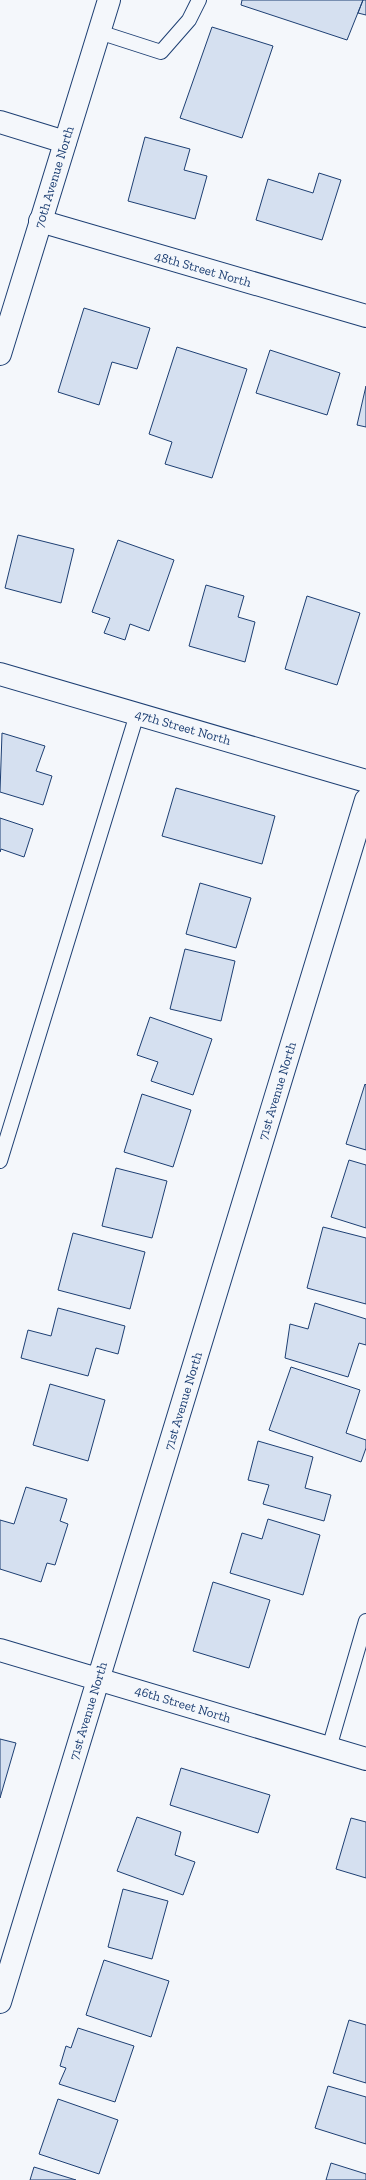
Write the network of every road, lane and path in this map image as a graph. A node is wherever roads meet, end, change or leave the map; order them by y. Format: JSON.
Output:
{"nodes":[{"id":1,"x":108,"y":0,"type":"edge"},
{"id":2,"x":199,"y":0,"type":"edge"},
{"id":3,"x":99,"y":32,"type":"junction"},
{"id":4,"x":0,"y":122,"type":"edge"},
{"id":5,"x":65,"y":142,"type":"junction"},
{"id":6,"x":40,"y":221,"type":"junction"},
{"id":7,"x":366,"y":316,"type":"edge"},
{"id":8,"x":0,"y":354,"type":"edge"},
{"id":9,"x":0,"y":674,"type":"edge"},
{"id":10,"x":137,"y":714,"type":"junction"},
{"id":11,"x":366,"y":781,"type":"edge"},
{"id":12,"x":366,"y":800,"type":"edge"},
{"id":13,"x":0,"y":1162,"type":"edge"},
{"id":14,"x":366,"y":1620,"type":"edge"},
{"id":15,"x":0,"y":1650,"type":"edge"},
{"id":16,"x":98,"y":1679,"type":"junction"},
{"id":17,"x":329,"y":1748,"type":"junction"},
{"id":18,"x":366,"y":1759,"type":"edge"},
{"id":19,"x":0,"y":2002,"type":"edge"}],
"edges":[{"from":1,"to":3,"type":"street","name":"70th Avenue North"},
{"from":2,"to":3,"type":"lane"},
{"from":3,"to":5,"type":"street","name":"70th Avenue North"},
{"from":4,"to":5,"type":"street"},
{"from":5,"to":6,"type":"street","name":"70th Avenue North"},
{"from":6,"to":7,"type":"street","name":"48th Street North"},
{"from":6,"to":8,"type":"street","name":"70th Avenue North"},
{"from":9,"to":10,"type":"street","name":"47th Street North"},
{"from":10,"to":11,"type":"street","name":"47th Street North"},
{"from":10,"to":13,"type":"lane"},
{"from":12,"to":16,"type":"street","name":"71st Avenue North"},
{"from":14,"to":17,"type":"lane"},
{"from":15,"to":16,"type":"street","name":"46th Street North"},
{"from":16,"to":17,"type":"street","name":"46th Street North"},
{"from":16,"to":19,"type":"street","name":"71st Avenue North"},
{"from":17,"to":18,"type":"street","name":"46th Street North"}]}
